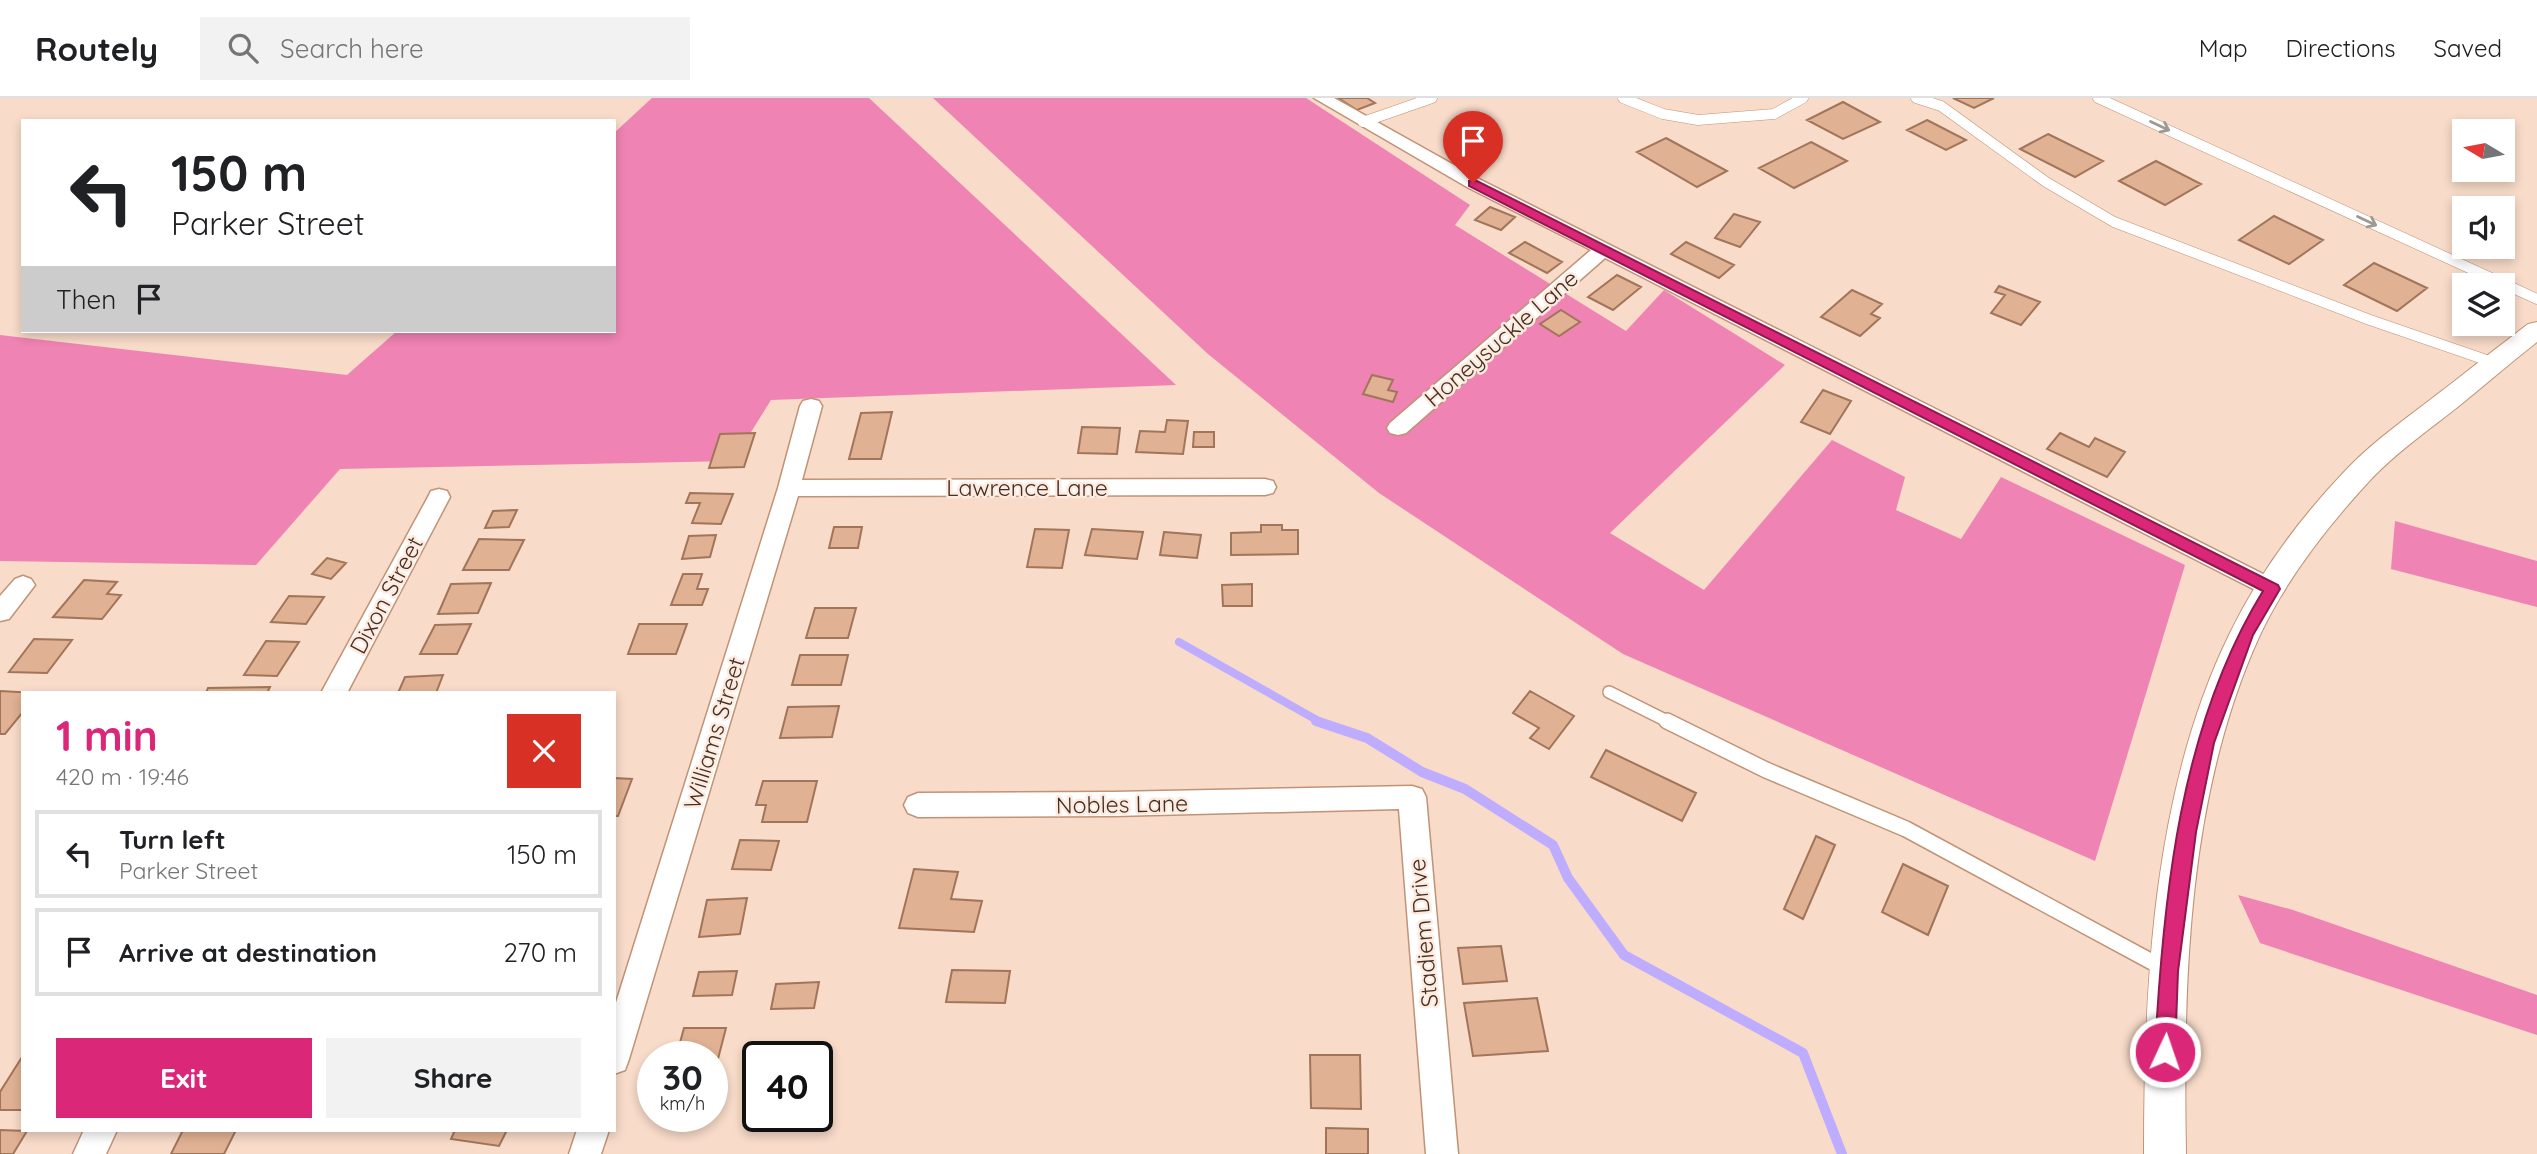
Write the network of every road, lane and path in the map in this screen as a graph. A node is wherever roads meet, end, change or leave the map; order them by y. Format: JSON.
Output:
{"nodes":[{"id":1,"x":1322,"y":98,"type":"edge"},
{"id":2,"x":1432,"y":98,"type":"edge"},
{"id":3,"x":1623,"y":98,"type":"edge"},
{"id":4,"x":1802,"y":98,"type":"edge"},
{"id":5,"x":1916,"y":98,"type":"edge"},
{"id":6,"x":2098,"y":98,"type":"edge"},
{"id":7,"x":1363,"y":122,"type":"junction"},
{"id":8,"x":1604,"y":249,"type":"junction"},
{"id":9,"x":2537,"y":299,"type":"edge"},
{"id":10,"x":2537,"y":330,"type":"edge"},
{"id":11,"x":2495,"y":363,"type":"junction"},
{"id":12,"x":811,"y":406,"type":"dead end"},
{"id":13,"x":1398,"y":428,"type":"dead end"},
{"id":14,"x":1265,"y":487,"type":"dead end"},
{"id":15,"x":789,"y":488,"type":"junction"},
{"id":16,"x":439,"y":497,"type":"dead end"},
{"id":17,"x":23,"y":584,"type":"dead end"},
{"id":18,"x":2273,"y":589,"type":"junction"},
{"id":19,"x":0,"y":612,"type":"edge"},
{"id":20,"x":335,"y":691,"type":"edge"},
{"id":21,"x":1609,"y":692,"type":"dead end"},
{"id":22,"x":1326,"y":799,"type":"joint"},
{"id":23,"x":918,"y":806,"type":"dead end"},
{"id":24,"x":2168,"y":971,"type":"junction"},
{"id":25,"x":616,"y":1052,"type":"edge"},
{"id":26,"x":101,"y":1132,"type":"edge"},
{"id":27,"x":592,"y":1132,"type":"edge"},
{"id":28,"x":89,"y":1154,"type":"edge"},
{"id":29,"x":585,"y":1154,"type":"edge"},
{"id":30,"x":1442,"y":1154,"type":"edge"},
{"id":31,"x":2165,"y":1154,"type":"edge"}],
"edges":[{"from":1,"to":7,"type":"street"},
{"from":2,"to":7,"type":"lane"},
{"from":3,"to":4,"type":"lane"},
{"from":5,"to":11,"type":"lane"},
{"from":6,"to":9,"type":"lane","one_way":true},
{"from":7,"to":8,"type":"street"},
{"from":8,"to":13,"type":"street","name":"Honeysuckle Lane"},
{"from":8,"to":18,"type":"street"},
{"from":10,"to":11,"type":"street"},
{"from":11,"to":18,"type":"street"},
{"from":12,"to":15,"type":"street","name":"Williams Street"},
{"from":14,"to":15,"type":"street","name":"Lawrence Lane"},
{"from":15,"to":25,"type":"street","name":"Williams Street"},
{"from":16,"to":20,"type":"street","name":"Dixon Street"},
{"from":17,"to":19,"type":"street"},
{"from":18,"to":24,"type":"street"},
{"from":21,"to":24,"type":"lane"},
{"from":22,"to":23,"type":"street","name":"Nobles Lane"},
{"from":22,"to":30,"type":"street","name":"Stadiem Drive"},
{"from":24,"to":31,"type":"street"},
{"from":26,"to":28,"type":"street"},
{"from":27,"to":29,"type":"street"}]}
